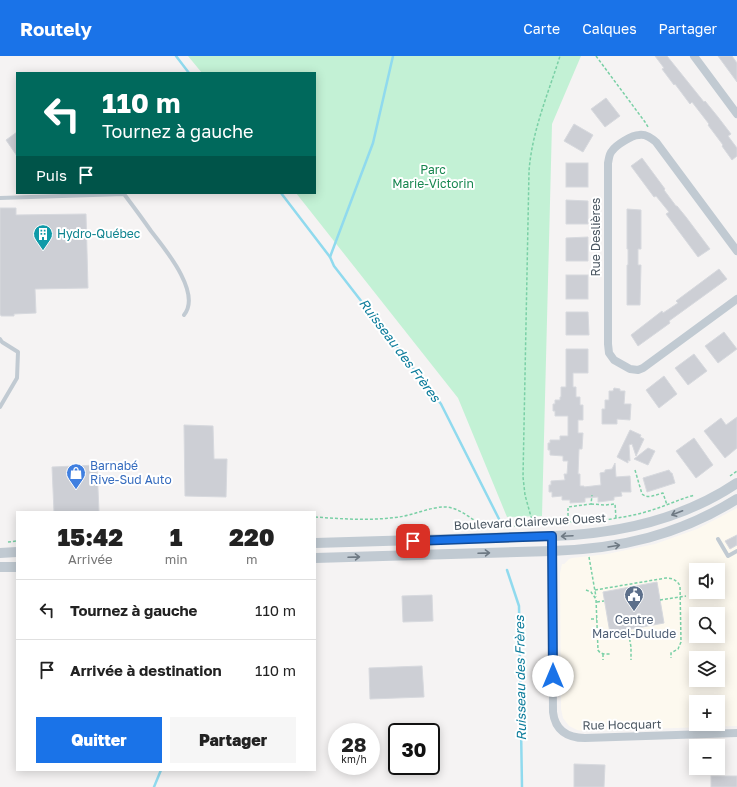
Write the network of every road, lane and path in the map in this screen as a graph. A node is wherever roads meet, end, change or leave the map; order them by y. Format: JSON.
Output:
{"nodes":[{"id":1,"x":560,"y":56,"type":"edge"},
{"id":2,"x":596,"y":56,"type":"edge"},
{"id":3,"x":694,"y":56,"type":"edge"},
{"id":4,"x":737,"y":114,"type":"edge"},
{"id":5,"x":656,"y":142,"type":"junction"},
{"id":6,"x":0,"y":198,"type":"edge"},
{"id":7,"x":737,"y":251,"type":"edge"},
{"id":8,"x":737,"y":299,"type":"edge"},
{"id":9,"x":184,"y":315,"type":"dead end"},
{"id":10,"x":0,"y":339,"type":"edge"},
{"id":11,"x":0,"y":407,"type":"edge"},
{"id":12,"x":635,"y":470,"type":"dead end"},
{"id":13,"x":737,"y":471,"type":"edge"},
{"id":14,"x":727,"y":478,"type":"dead end"},
{"id":15,"x":737,"y":483,"type":"edge"},
{"id":16,"x":592,"y":495,"type":"dead end"},
{"id":17,"x":700,"y":498,"type":"junction"},
{"id":18,"x":737,"y":499,"type":"edge"},
{"id":19,"x":591,"y":504,"type":"junction"},
{"id":20,"x":667,"y":505,"type":"junction"},
{"id":21,"x":706,"y":516,"type":"junction"},
{"id":22,"x":316,"y":517,"type":"edge"},
{"id":23,"x":616,"y":518,"type":"junction"},
{"id":24,"x":568,"y":522,"type":"junction"},
{"id":25,"x":533,"y":524,"type":"junction"},
{"id":26,"x":552,"y":536,"type":"junction"},
{"id":27,"x":718,"y":539,"type":"dead end"},
{"id":28,"x":16,"y":541,"type":"edge"},
{"id":29,"x":397,"y":541,"type":"junction"},
{"id":30,"x":7,"y":542,"type":"dead end"},
{"id":31,"x":316,"y":544,"type":"edge"},
{"id":32,"x":552,"y":551,"type":"junction"},
{"id":33,"x":737,"y":551,"type":"edge"},
{"id":34,"x":16,"y":552,"type":"edge"},
{"id":35,"x":0,"y":553,"type":"edge"},
{"id":36,"x":397,"y":556,"type":"junction"},
{"id":37,"x":588,"y":556,"type":"dead end"},
{"id":38,"x":316,"y":558,"type":"edge"},
{"id":39,"x":0,"y":567,"type":"edge"},
{"id":40,"x":16,"y":567,"type":"edge"},
{"id":41,"x":586,"y":590,"type":"dead end"},
{"id":42,"x":595,"y":590,"type":"junction"},
{"id":43,"x":680,"y":596,"type":"junction"},
{"id":44,"x":686,"y":596,"type":"dead end"},
{"id":45,"x":596,"y":599,"type":"junction"},
{"id":46,"x":660,"y":600,"type":"dead end"},
{"id":47,"x":604,"y":601,"type":"dead end"},
{"id":48,"x":596,"y":602,"type":"junction"},
{"id":49,"x":591,"y":619,"type":"dead end"},
{"id":50,"x":597,"y":619,"type":"junction"},
{"id":51,"x":628,"y":629,"type":"dead end"},
{"id":52,"x":618,"y":631,"type":"dead end"},
{"id":53,"x":634,"y":632,"type":"dead end"},
{"id":54,"x":628,"y":633,"type":"junction"},
{"id":55,"x":603,"y":654,"type":"junction"},
{"id":56,"x":611,"y":654,"type":"dead end"},
{"id":57,"x":671,"y":658,"type":"dead end"},
{"id":58,"x":603,"y":660,"type":"dead end"},
{"id":59,"x":631,"y":660,"type":"dead end"},
{"id":60,"x":737,"y":734,"type":"edge"}],
"edges":[{"from":1,"to":25,"type":"path"},
{"from":2,"to":5,"type":"path"},
{"from":3,"to":4,"type":"street"},
{"from":5,"to":7,"type":"street"},
{"from":5,"to":8,"type":"street","name":"Rue Deslières"},
{"from":6,"to":9,"type":"lane"},
{"from":10,"to":11,"type":"lane"},
{"from":12,"to":20,"type":"path"},
{"from":13,"to":14,"type":"path"},
{"from":15,"to":17,"type":"street","name":"Boulevard Clairevue Ouest"},
{"from":16,"to":19,"type":"path"},
{"from":17,"to":20,"type":"path","name":"Boulevard Clairevue Ouest"},
{"from":17,"to":21,"type":"street"},
{"from":17,"to":26,"type":"street","name":"Boulevard Clairevue Ouest","one_way":true},
{"from":18,"to":21,"type":"street"},
{"from":19,"to":23,"type":"path"},
{"from":19,"to":24,"type":"path"},
{"from":20,"to":23,"type":"path","name":"Boulevard Clairevue Ouest"},
{"from":32,"to":21,"type":"street","one_way":true},
{"from":22,"to":25,"type":"path","name":"Boulevard Clairevue Ouest"},
{"from":23,"to":24,"type":"path","name":"Boulevard Clairevue Ouest"},
{"from":24,"to":25,"type":"path","name":"Boulevard Clairevue Ouest"},
{"from":26,"to":29,"type":"street","name":"Boulevard Clairevue Ouest"},
{"from":26,"to":32,"type":"street","name":"Rue Hocquart"},
{"from":27,"to":33,"type":"lane"},
{"from":28,"to":30,"type":"path"},
{"from":29,"to":31,"type":"street","name":"Boulevard Clairevue Ouest"},
{"from":29,"to":36,"type":"street"},
{"from":36,"to":32,"type":"street","one_way":true},
{"from":32,"to":60,"type":"street","name":"Rue Hocquart"},
{"from":34,"to":35,"type":"street"},
{"from":38,"to":36,"type":"street","one_way":true},
{"from":37,"to":42,"type":"path"},
{"from":39,"to":40,"type":"street"},
{"from":41,"to":45,"type":"path"},
{"from":42,"to":43,"type":"path"},
{"from":42,"to":45,"type":"path"},
{"from":43,"to":44,"type":"path"},
{"from":43,"to":46,"type":"path"},
{"from":43,"to":57,"type":"path"},
{"from":45,"to":48,"type":"path"},
{"from":47,"to":48,"type":"path"},
{"from":48,"to":50,"type":"path"},
{"from":49,"to":50,"type":"path"},
{"from":50,"to":55,"type":"path"},
{"from":51,"to":54,"type":"path"},
{"from":52,"to":54,"type":"path"},
{"from":53,"to":54,"type":"path"},
{"from":54,"to":59,"type":"path"},
{"from":55,"to":56,"type":"path"},
{"from":55,"to":58,"type":"path"}]}
